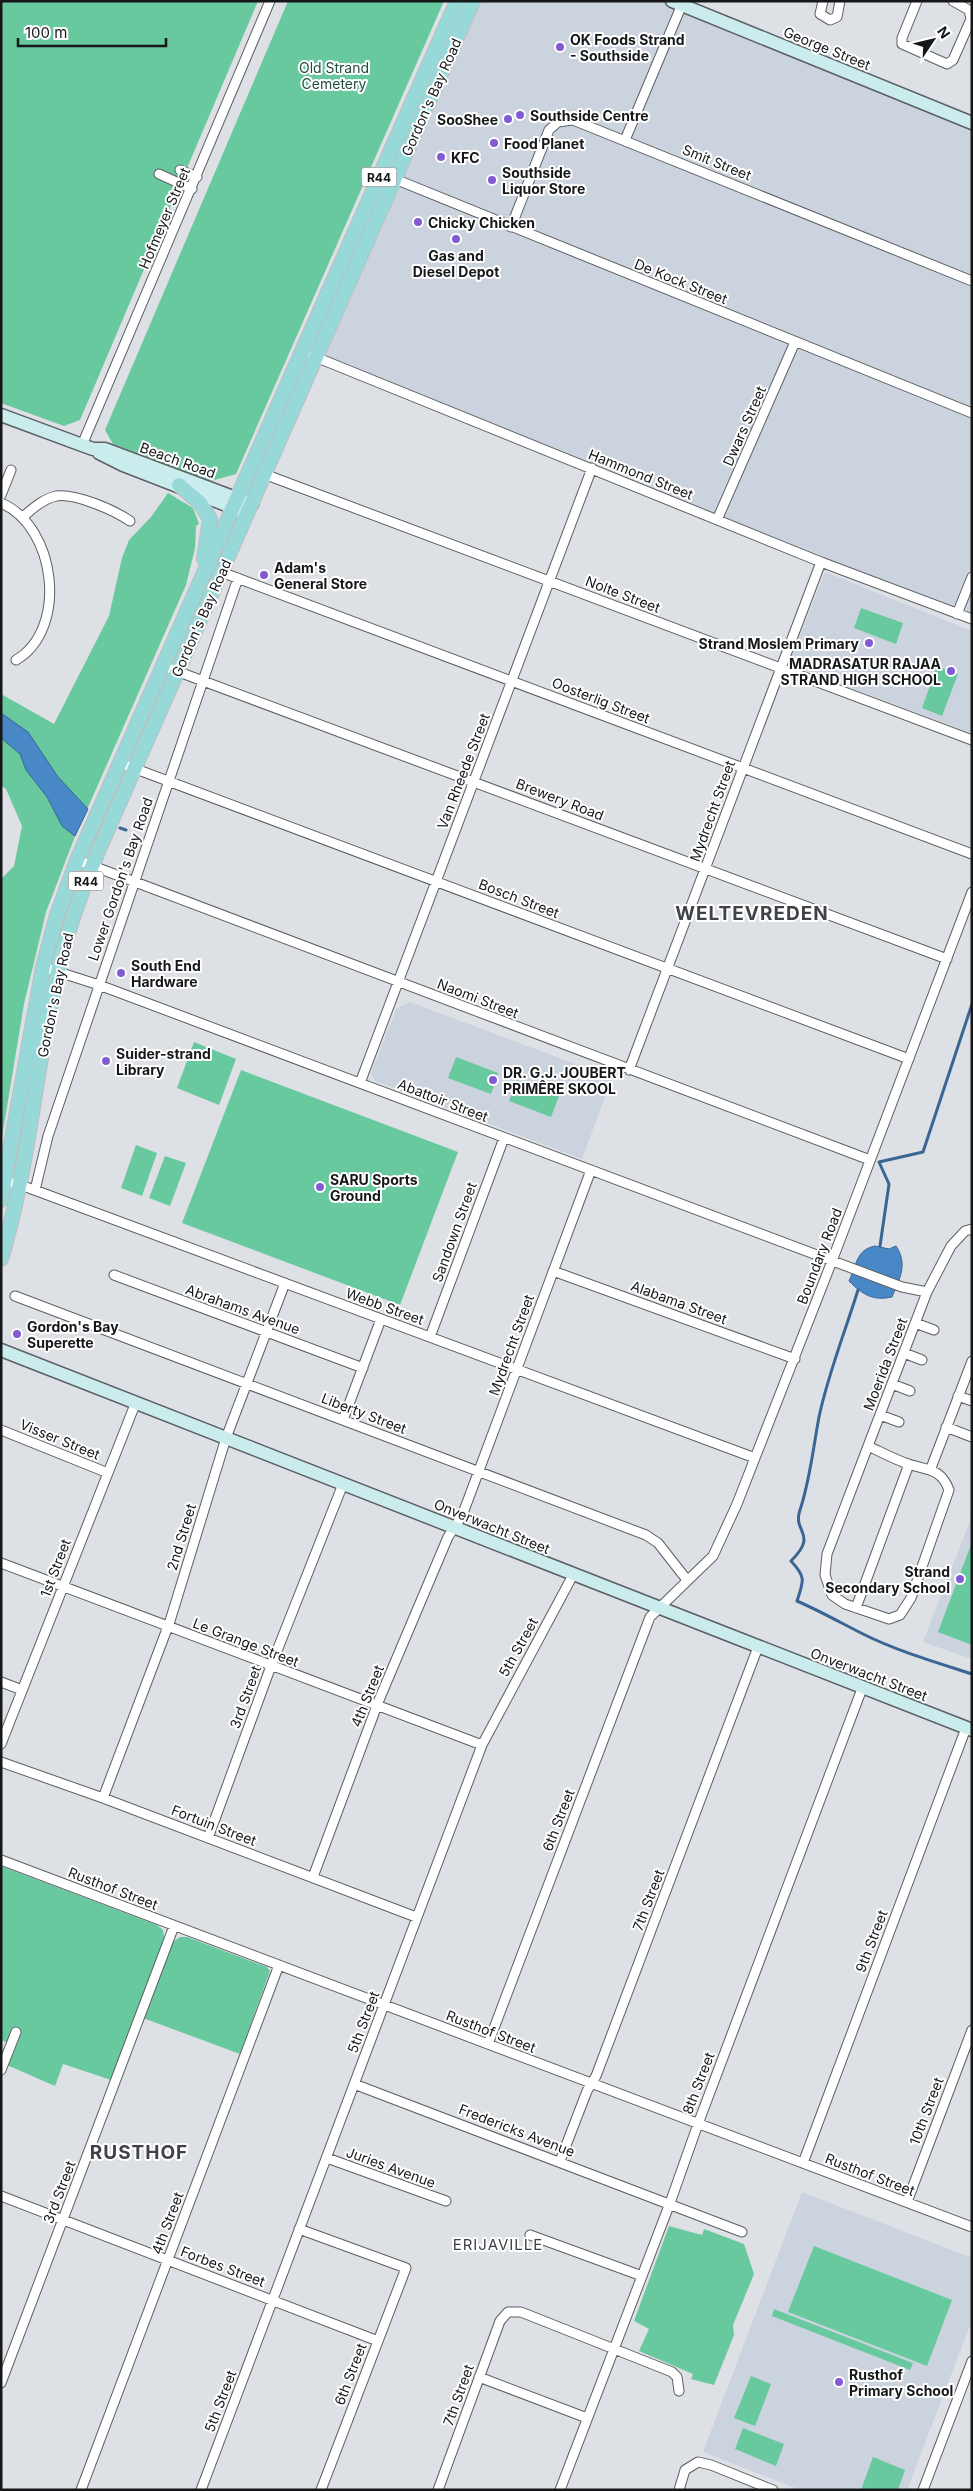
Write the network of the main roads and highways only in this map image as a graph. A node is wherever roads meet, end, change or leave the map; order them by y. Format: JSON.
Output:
{"nodes":[{"id":1,"x":457,"y":1,"type":"edge"},
{"id":2,"x":473,"y":1,"type":"edge"},
{"id":3,"x":180,"y":486,"type":"road end"},
{"id":4,"x":202,"y":577,"type":"junction"},
{"id":5,"x":1,"y":1200,"type":"edge"},
{"id":6,"x":1,"y":1259,"type":"edge"}],
"edges":[{"from":1,"to":4,"type":"main road","name":"Gordon's Bay Road","number":"R44"},
{"from":2,"to":6,"type":"main road","name":"Gordon's Bay Road","number":"R44"},
{"from":3,"to":4,"type":"main road"},
{"from":4,"to":5,"type":"main road","name":"Gordon's Bay Road","number":"R44"}]}
